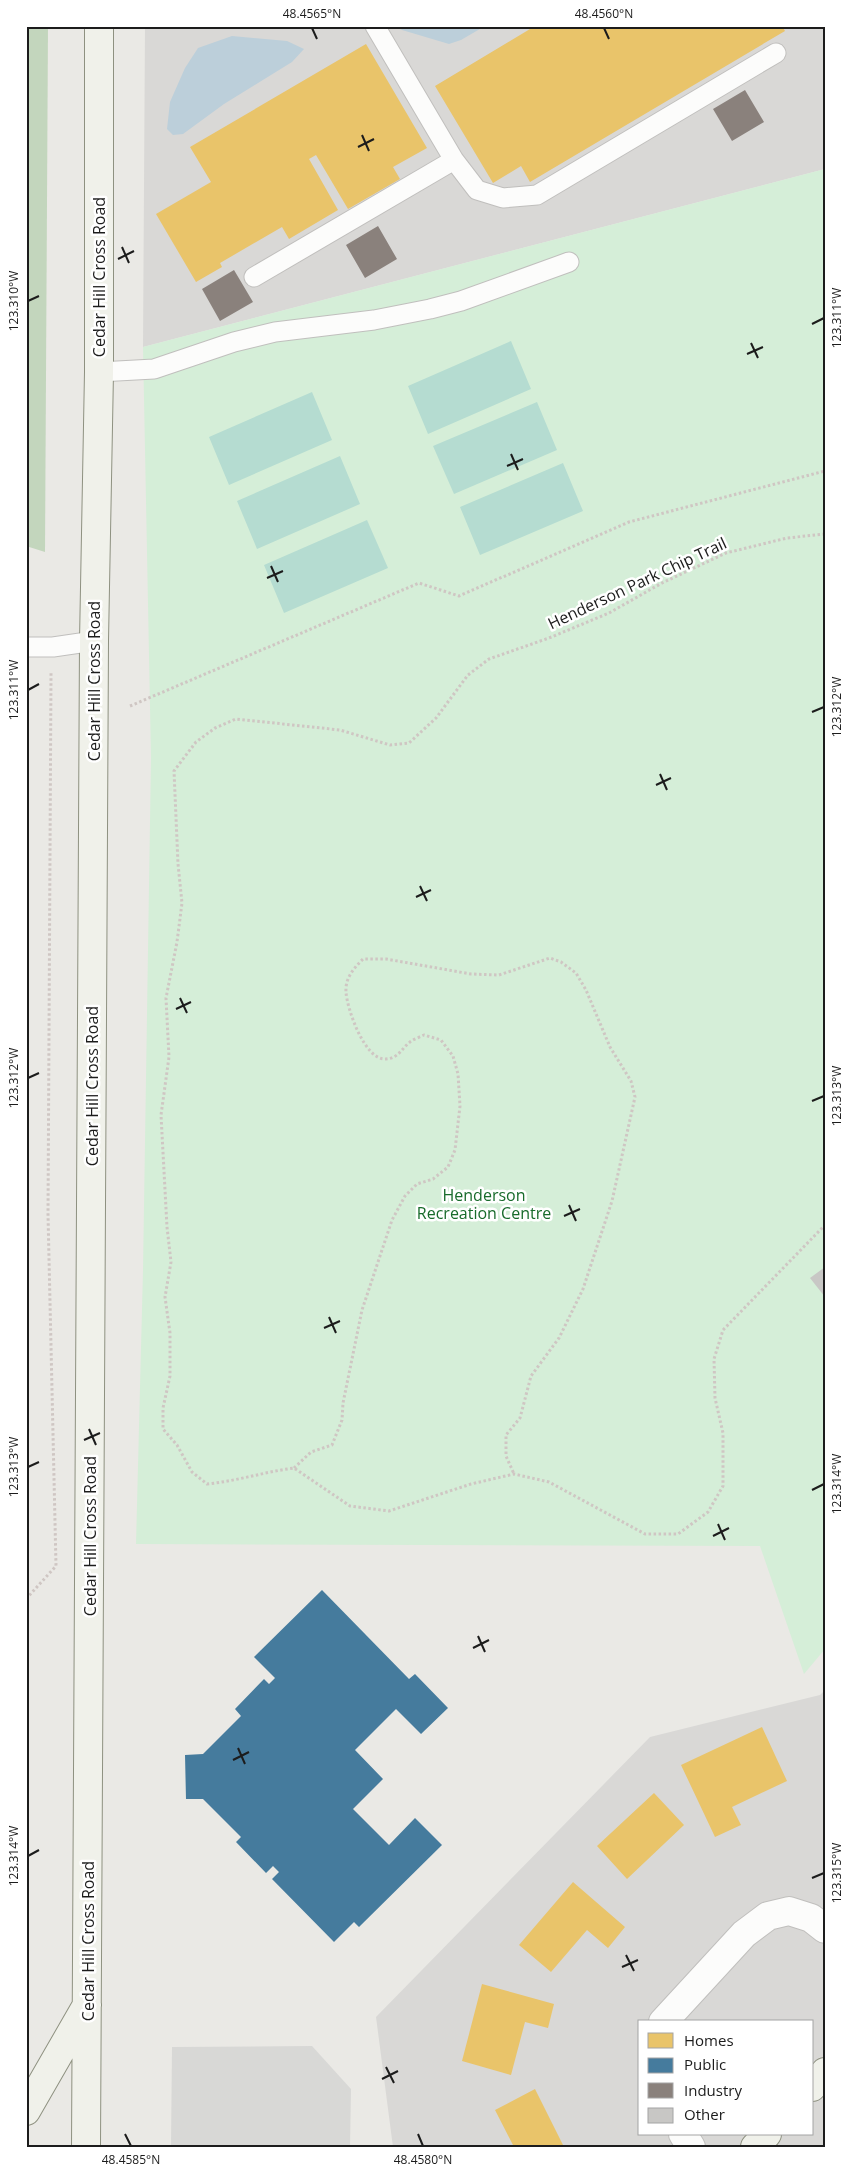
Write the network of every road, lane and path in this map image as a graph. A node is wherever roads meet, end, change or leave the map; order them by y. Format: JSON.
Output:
{"nodes":[{"id":1,"x":99,"y":26,"type":"edge"},
{"id":2,"x":375,"y":26,"type":"edge"},
{"id":3,"x":776,"y":53,"type":"dead end"},
{"id":4,"x":454,"y":160,"type":"junction"},
{"id":5,"x":569,"y":262,"type":"dead end"},
{"id":6,"x":254,"y":277,"type":"dead end"},
{"id":7,"x":99,"y":372,"type":"junction"},
{"id":8,"x":825,"y":471,"type":"edge"},
{"id":9,"x":825,"y":534,"type":"edge"},
{"id":10,"x":94,"y":641,"type":"junction"},
{"id":11,"x":26,"y":647,"type":"edge"},
{"id":12,"x":53,"y":647,"type":"junction"},
{"id":13,"x":130,"y":706,"type":"dead end"},
{"id":14,"x":825,"y":1225,"type":"edge"},
{"id":15,"x":294,"y":1468,"type":"junction"},
{"id":16,"x":514,"y":1474,"type":"junction"},
{"id":17,"x":26,"y":1599,"type":"edge"},
{"id":18,"x":825,"y":1929,"type":"edge"},
{"id":19,"x":87,"y":2004,"type":"junction"},
{"id":20,"x":665,"y":2020,"type":"edge"},
{"id":21,"x":825,"y":2072,"type":"edge"},
{"id":22,"x":814,"y":2085,"type":"edge"},
{"id":23,"x":26,"y":2112,"type":"edge"},
{"id":24,"x":683,"y":2136,"type":"edge"},
{"id":25,"x":765,"y":2136,"type":"edge"},
{"id":26,"x":86,"y":2147,"type":"edge"},
{"id":27,"x":691,"y":2147,"type":"edge"},
{"id":28,"x":755,"y":2147,"type":"edge"}],
"edges":[{"from":1,"to":7,"type":"main road","name":"Cedar Hill Cross Road"},
{"from":2,"to":4,"type":"lane"},
{"from":3,"to":4,"type":"lane"},
{"from":4,"to":6,"type":"lane"},
{"from":5,"to":7,"type":"lane"},
{"from":7,"to":10,"type":"main road","name":"Cedar Hill Cross Road"},
{"from":8,"to":13,"type":"path"},
{"from":9,"to":15,"type":"path","name":"Henderson Park Chip Trail"},
{"from":10,"to":12,"type":"lane"},
{"from":10,"to":19,"type":"main road","name":"Cedar Hill Cross Road"},
{"from":11,"to":12,"type":"lane"},
{"from":12,"to":17,"type":"path"},
{"from":14,"to":16,"type":"path"},
{"from":15,"to":16,"type":"path"},
{"from":15,"to":16,"type":"path"},
{"from":18,"to":20,"type":"street"},
{"from":19,"to":23,"type":"main road"},
{"from":19,"to":26,"type":"main road","name":"Cedar Hill Cross Road"},
{"from":21,"to":22,"type":"main road"},
{"from":24,"to":27,"type":"street"},
{"from":25,"to":28,"type":"main road"}]}
